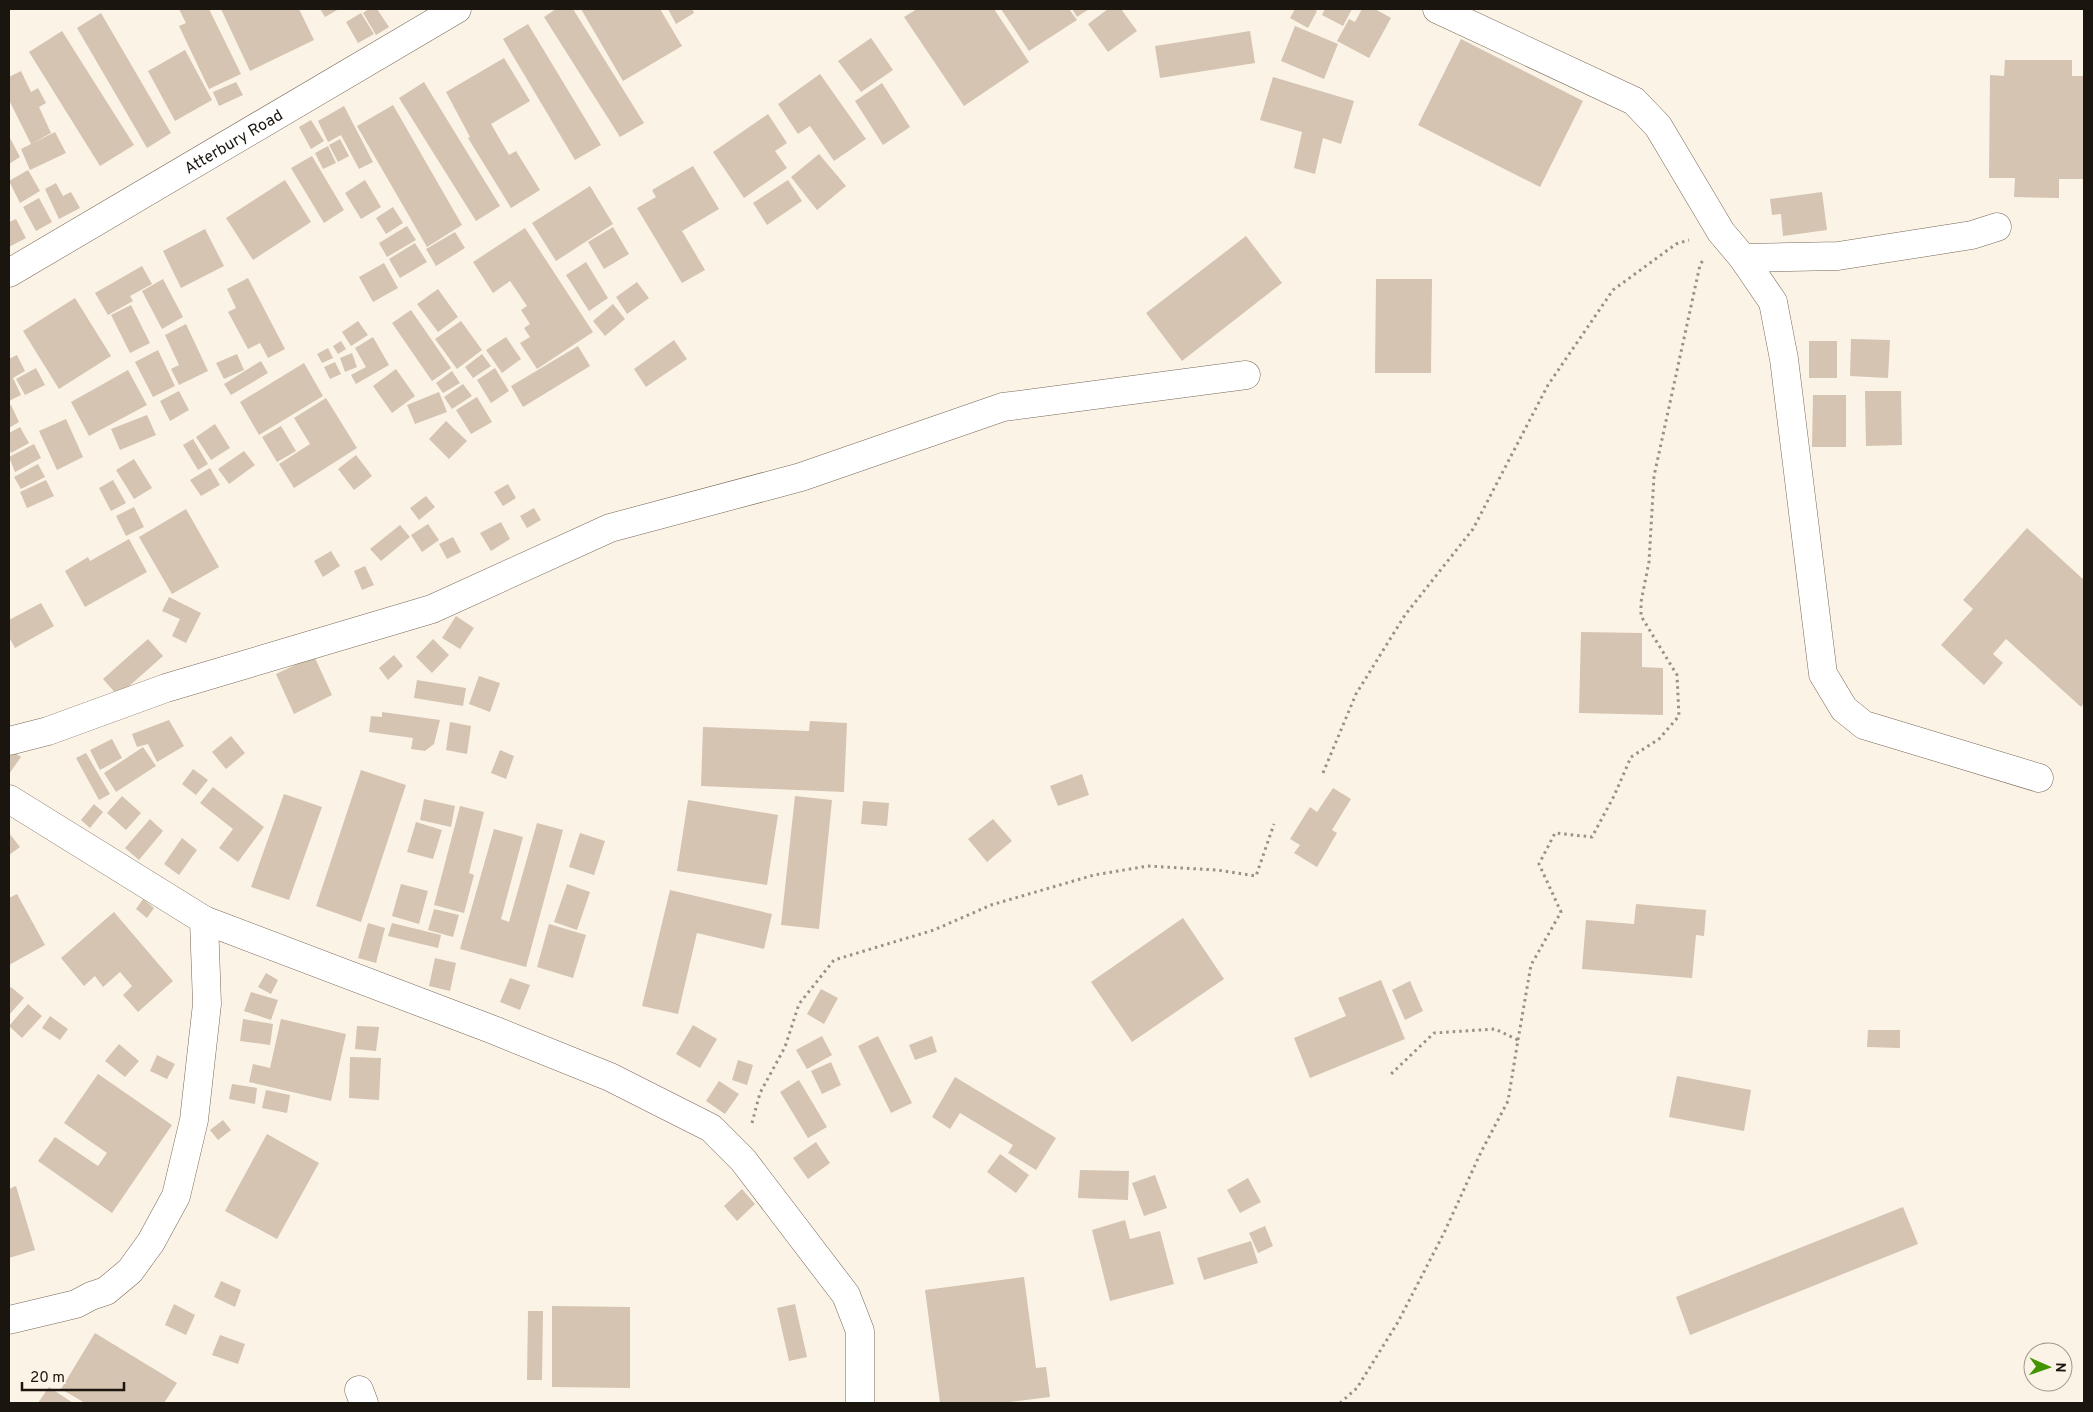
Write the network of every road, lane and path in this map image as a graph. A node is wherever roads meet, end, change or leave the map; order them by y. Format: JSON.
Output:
{"nodes":[{"id":1,"x":457,"y":9,"type":"edge"},
{"id":2,"x":1437,"y":9,"type":"edge"},
{"id":3,"x":1998,"y":227,"type":"dead end"},
{"id":4,"x":1721,"y":232,"type":"junction"},
{"id":5,"x":1743,"y":258,"type":"junction"},
{"id":6,"x":9,"y":273,"type":"edge"},
{"id":7,"x":1246,"y":375,"type":"dead end"},
{"id":8,"x":9,"y":741,"type":"edge"},
{"id":9,"x":1323,"y":774,"type":"dead end"},
{"id":10,"x":2039,"y":778,"type":"dead end"},
{"id":11,"x":9,"y":800,"type":"edge"},
{"id":12,"x":1274,"y":824,"type":"dead end"},
{"id":13,"x":204,"y":920,"type":"junction"},
{"id":14,"x":1518,"y":1040,"type":"junction"},
{"id":15,"x":1388,"y":1076,"type":"dead end"},
{"id":16,"x":742,"y":1160,"type":"junction"},
{"id":17,"x":9,"y":1320,"type":"edge"},
{"id":18,"x":860,"y":1403,"type":"edge"},
{"id":19,"x":1340,"y":1403,"type":"edge"}],
"edges":[{"from":1,"to":6,"type":"street","name":"Atterbury Road"},
{"from":2,"to":4,"type":"street"},
{"from":3,"to":5,"type":"street"},
{"from":4,"to":5,"type":"street"},
{"from":4,"to":9,"type":"path"},
{"from":4,"to":14,"type":"path"},
{"from":5,"to":10,"type":"street"},
{"from":7,"to":8,"type":"street"},
{"from":11,"to":13,"type":"street"},
{"from":12,"to":16,"type":"path"},
{"from":13,"to":16,"type":"street"},
{"from":13,"to":17,"type":"street"},
{"from":14,"to":15,"type":"path"},
{"from":14,"to":19,"type":"path"},
{"from":16,"to":18,"type":"street"}]}
